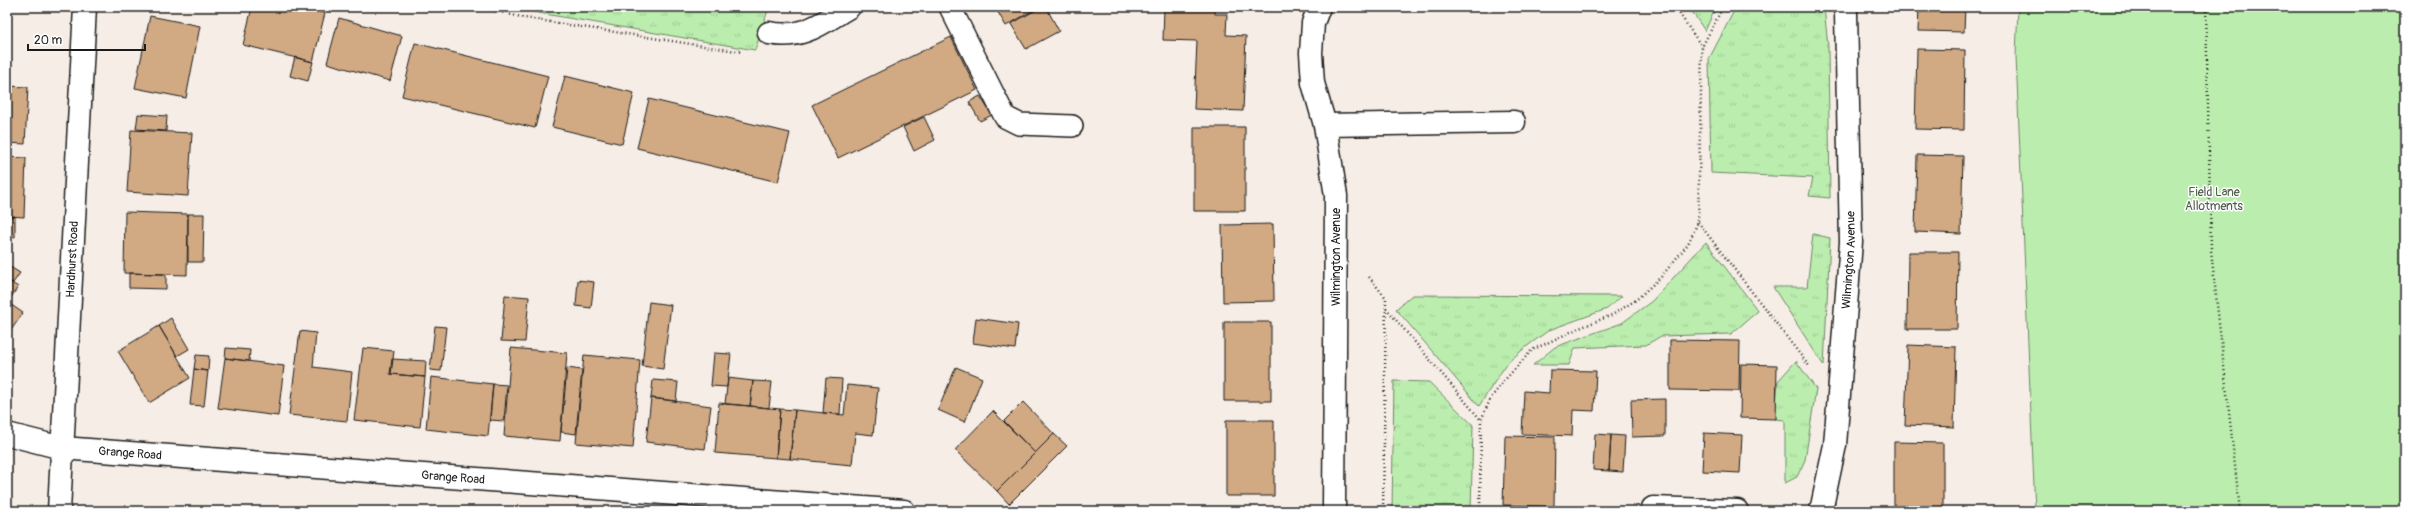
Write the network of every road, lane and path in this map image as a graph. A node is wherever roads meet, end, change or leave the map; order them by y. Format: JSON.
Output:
{"nodes":[{"id":1,"x":85,"y":7,"type":"edge"},
{"id":2,"x":479,"y":7,"type":"edge"},
{"id":3,"x":849,"y":7,"type":"edge"},
{"id":4,"x":950,"y":7,"type":"edge"},
{"id":5,"x":1319,"y":7,"type":"edge"},
{"id":6,"x":1675,"y":7,"type":"edge"},
{"id":7,"x":1723,"y":7,"type":"edge"},
{"id":8,"x":1844,"y":7,"type":"edge"},
{"id":9,"x":2206,"y":7,"type":"edge"},
{"id":10,"x":770,"y":33,"type":"dead end"},
{"id":11,"x":1702,"y":47,"type":"junction"},
{"id":12,"x":749,"y":53,"type":"dead end"},
{"id":13,"x":1514,"y":122,"type":"dead end"},
{"id":14,"x":1325,"y":125,"type":"junction"},
{"id":15,"x":1072,"y":126,"type":"dead end"},
{"id":16,"x":1698,"y":222,"type":"junction"},
{"id":17,"x":1337,"y":237,"type":"junction"},
{"id":18,"x":1386,"y":307,"type":"junction"},
{"id":19,"x":1838,"y":404,"type":"junction"},
{"id":20,"x":1481,"y":420,"type":"junction"},
{"id":21,"x":7,"y":434,"type":"edge"},
{"id":22,"x":62,"y":448,"type":"junction"},
{"id":23,"x":1653,"y":508,"type":"dead end"},
{"id":24,"x":903,"y":510,"type":"edge"},
{"id":25,"x":59,"y":511,"type":"edge"},
{"id":26,"x":1334,"y":511,"type":"edge"},
{"id":27,"x":1383,"y":511,"type":"edge"},
{"id":28,"x":1480,"y":511,"type":"edge"},
{"id":29,"x":1737,"y":511,"type":"edge"},
{"id":30,"x":1821,"y":511,"type":"edge"},
{"id":31,"x":2240,"y":511,"type":"edge"}],
"edges":[{"from":1,"to":22,"type":"street","name":"Hardhurst Road"},
{"from":2,"to":12,"type":"path"},
{"from":3,"to":10,"type":"street"},
{"from":4,"to":15,"type":"lane"},
{"from":5,"to":14,"type":"street","name":"Wilmington Avenue"},
{"from":6,"to":11,"type":"path"},
{"from":7,"to":11,"type":"path"},
{"from":8,"to":19,"type":"street","name":"Wilmington Avenue"},
{"from":9,"to":31,"type":"path"},
{"from":11,"to":16,"type":"path"},
{"from":13,"to":14,"type":"street"},
{"from":14,"to":17,"type":"street","name":"Wilmington Avenue"},
{"from":16,"to":19,"type":"path"},
{"from":16,"to":20,"type":"path"},
{"from":17,"to":18,"type":"path"},
{"from":17,"to":26,"type":"street","name":"Wilmington Avenue"},
{"from":18,"to":20,"type":"path"},
{"from":18,"to":27,"type":"path"},
{"from":19,"to":30,"type":"street","name":"Wilmington Avenue"},
{"from":20,"to":28,"type":"path"},
{"from":21,"to":22,"type":"street","name":"Grange Road"},
{"from":22,"to":24,"type":"street","name":"Grange Road"},
{"from":22,"to":25,"type":"street","name":"Hardhurst Road"},
{"from":23,"to":29,"type":"street"}]}
